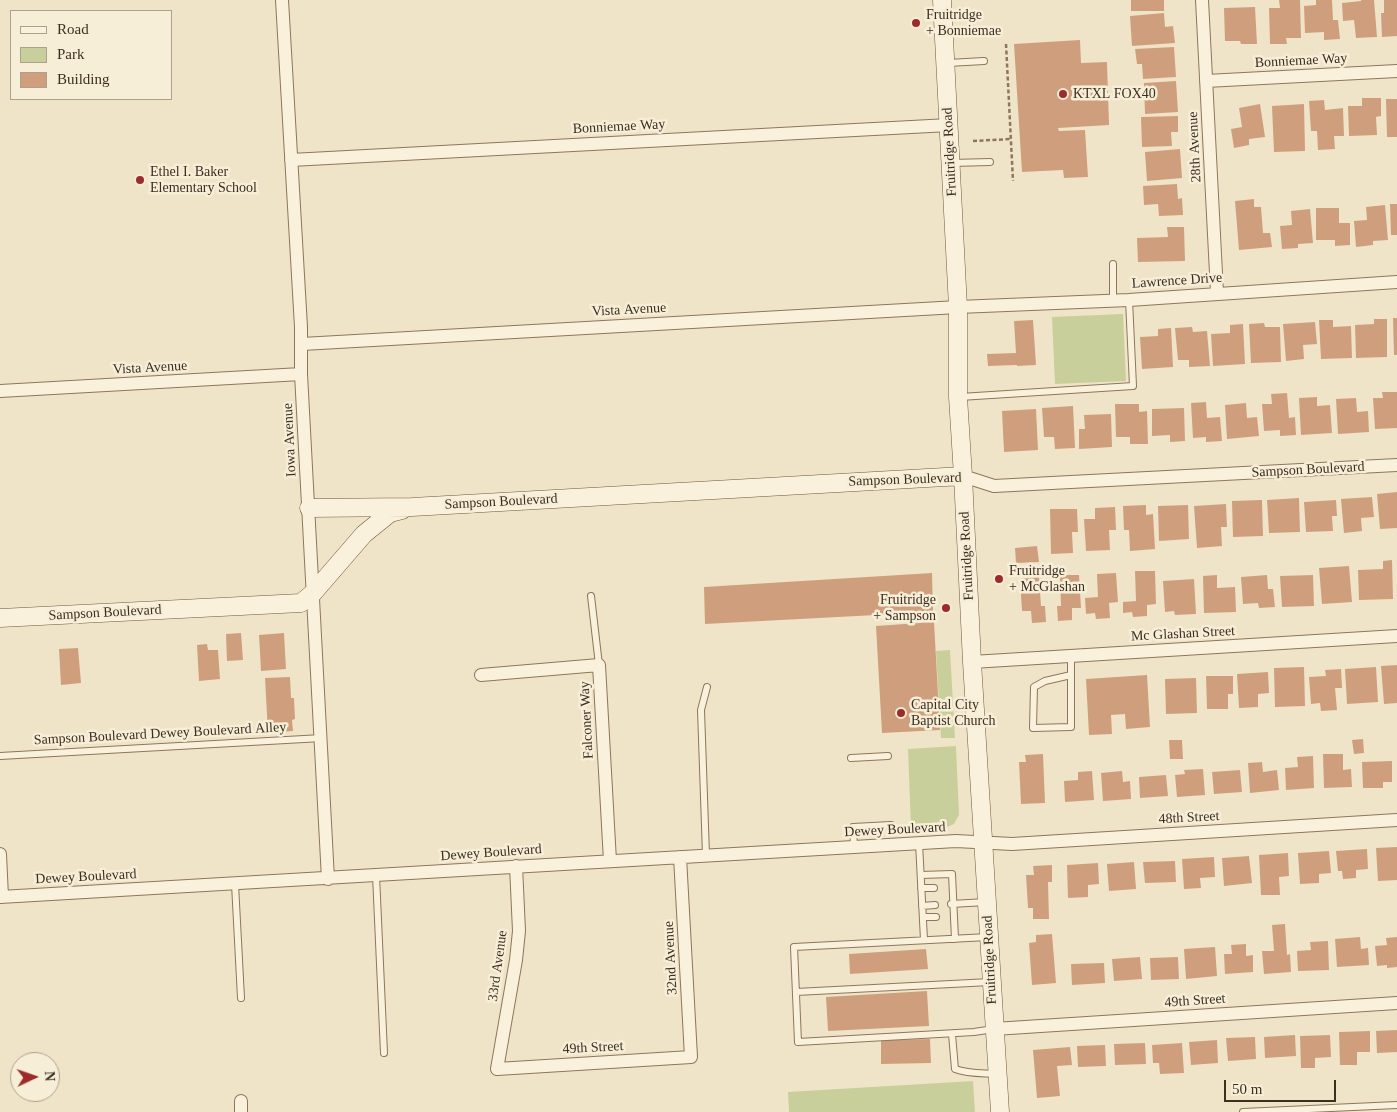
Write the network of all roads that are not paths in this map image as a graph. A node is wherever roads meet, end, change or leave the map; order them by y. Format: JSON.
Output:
{"nodes":[{"id":1,"x":282,"y":0,"type":"edge"},
{"id":2,"x":942,"y":0,"type":"edge"},
{"id":3,"x":1202,"y":0,"type":"edge"},
{"id":4,"x":984,"y":61,"type":"dead end"},
{"id":5,"x":945,"y":63,"type":"junction"},
{"id":6,"x":1397,"y":71,"type":"edge"},
{"id":7,"x":1206,"y":82,"type":"junction"},
{"id":8,"x":949,"y":125,"type":"junction"},
{"id":9,"x":291,"y":160,"type":"junction"},
{"id":10,"x":990,"y":162,"type":"dead end"},
{"id":11,"x":951,"y":163,"type":"junction"},
{"id":12,"x":1113,"y":264,"type":"dead end"},
{"id":13,"x":1397,"y":282,"type":"edge"},
{"id":14,"x":1217,"y":293,"type":"junction"},
{"id":15,"x":1113,"y":300,"type":"junction"},
{"id":16,"x":1129,"y":300,"type":"junction"},
{"id":17,"x":958,"y":307,"type":"junction"},
{"id":18,"x":302,"y":344,"type":"junction"},
{"id":19,"x":301,"y":374,"type":"junction"},
{"id":20,"x":0,"y":391,"type":"edge"},
{"id":21,"x":958,"y":398,"type":"junction"},
{"id":22,"x":1397,"y":465,"type":"edge"},
{"id":23,"x":963,"y":476,"type":"junction"},
{"id":24,"x":412,"y":507,"type":"junction"},
{"id":25,"x":309,"y":508,"type":"junction"},
{"id":26,"x":312,"y":593,"type":"junction"},
{"id":27,"x":591,"y":596,"type":"dead end"},
{"id":28,"x":0,"y":618,"type":"edge"},
{"id":29,"x":1397,"y":636,"type":"edge"},
{"id":30,"x":1071,"y":656,"type":"junction"},
{"id":31,"x":972,"y":662,"type":"junction"},
{"id":32,"x":599,"y":666,"type":"junction"},
{"id":33,"x":481,"y":675,"type":"dead end"},
{"id":34,"x":1072,"y":675,"type":"junction"},
{"id":35,"x":707,"y":687,"type":"dead end"},
{"id":36,"x":322,"y":738,"type":"junction"},
{"id":37,"x":0,"y":756,"type":"edge"},
{"id":38,"x":888,"y":756,"type":"dead end"},
{"id":39,"x":851,"y":758,"type":"dead end"},
{"id":40,"x":1397,"y":820,"type":"edge"},
{"id":41,"x":891,"y":825,"type":"dead end"},
{"id":42,"x":983,"y":842,"type":"junction"},
{"id":43,"x":919,"y":843,"type":"junction"},
{"id":44,"x":854,"y":847,"type":"junction"},
{"id":45,"x":0,"y":854,"type":"edge"},
{"id":46,"x":706,"y":855,"type":"junction"},
{"id":47,"x":680,"y":857,"type":"junction"},
{"id":48,"x":610,"y":860,"type":"junction"},
{"id":49,"x":516,"y":866,"type":"junction"},
{"id":50,"x":376,"y":875,"type":"junction"},
{"id":51,"x":921,"y":875,"type":"junction"},
{"id":52,"x":328,"y":879,"type":"junction"},
{"id":53,"x":235,"y":884,"type":"junction"},
{"id":54,"x":921,"y":888,"type":"junction"},
{"id":55,"x":934,"y":888,"type":"dead end"},
{"id":56,"x":1,"y":897,"type":"edge"},
{"id":57,"x":987,"y":902,"type":"junction"},
{"id":58,"x":952,"y":904,"type":"junction"},
{"id":59,"x":935,"y":905,"type":"dead end"},
{"id":60,"x":922,"y":906,"type":"junction"},
{"id":61,"x":923,"y":917,"type":"junction"},
{"id":62,"x":936,"y":917,"type":"dead end"},
{"id":63,"x":989,"y":937,"type":"junction"},
{"id":64,"x":955,"y":939,"type":"junction"},
{"id":65,"x":924,"y":940,"type":"junction"},
{"id":66,"x":992,"y":982,"type":"junction"},
{"id":67,"x":796,"y":992,"type":"junction"},
{"id":68,"x":241,"y":998,"type":"dead end"},
{"id":69,"x":1397,"y":1003,"type":"edge"},
{"id":70,"x":994,"y":1029,"type":"junction"},
{"id":71,"x":952,"y":1034,"type":"junction"},
{"id":72,"x":384,"y":1053,"type":"dead end"},
{"id":73,"x":691,"y":1057,"type":"joint"},
{"id":74,"x":497,"y":1069,"type":"joint"},
{"id":75,"x":997,"y":1074,"type":"junction"},
{"id":76,"x":1397,"y":1105,"type":"edge"},
{"id":77,"x":1000,"y":1112,"type":"edge"},
{"id":78,"x":1243,"y":1112,"type":"edge"}],
"edges":[{"from":1,"to":9,"type":"street","name":"Iowa Avenue"},
{"from":2,"to":5,"type":"main road","name":"Fruitridge Road"},
{"from":3,"to":7,"type":"street","name":"28th Avenue"},
{"from":4,"to":5,"type":"lane"},
{"from":5,"to":8,"type":"main road","name":"Fruitridge Road"},
{"from":6,"to":7,"type":"street","name":"Bonniemae Way"},
{"from":7,"to":14,"type":"street","name":"28th Avenue"},
{"from":8,"to":9,"type":"street","name":"Bonniemae Way"},
{"from":8,"to":11,"type":"main road","name":"Fruitridge Road"},
{"from":9,"to":18,"type":"street","name":"Iowa Avenue"},
{"from":10,"to":11,"type":"lane"},
{"from":11,"to":17,"type":"main road","name":"Fruitridge Road"},
{"from":12,"to":15,"type":"lane"},
{"from":13,"to":14,"type":"street","name":"Lawrence Drive"},
{"from":14,"to":16,"type":"street","name":"Lawrence Drive"},
{"from":15,"to":16,"type":"street","name":"Lawrence Drive"},
{"from":15,"to":17,"type":"street","name":"Lawrence Drive"},
{"from":16,"to":21,"type":"lane"},
{"from":17,"to":18,"type":"street","name":"Vista Avenue"},
{"from":17,"to":21,"type":"main road","name":"Fruitridge Road"},
{"from":18,"to":19,"type":"street","name":"Iowa Avenue"},
{"from":19,"to":20,"type":"street","name":"Vista Avenue"},
{"from":19,"to":25,"type":"street","name":"Iowa Avenue"},
{"from":21,"to":23,"type":"main road","name":"Fruitridge Road"},
{"from":22,"to":23,"type":"street","name":"Sampson Boulevard"},
{"from":23,"to":24,"type":"main road","name":"Sampson Boulevard"},
{"from":23,"to":31,"type":"main road","name":"Fruitridge Road"},
{"from":24,"to":25,"type":"main road","name":"Sampson Boulevard"},
{"from":24,"to":26,"type":"main road","name":"Sampson Boulevard"},
{"from":25,"to":26,"type":"street","name":"Iowa Avenue"},
{"from":26,"to":28,"type":"main road","name":"Sampson Boulevard"},
{"from":26,"to":36,"type":"street","name":"Iowa Avenue"},
{"from":27,"to":32,"type":"lane"},
{"from":29,"to":30,"type":"street","name":"Mc Glashan Street"},
{"from":30,"to":31,"type":"street","name":"Mc Glashan Street"},
{"from":30,"to":34,"type":"lane"},
{"from":31,"to":42,"type":"main road","name":"Fruitridge Road"},
{"from":32,"to":33,"type":"street","name":"Falconer Way"},
{"from":32,"to":48,"type":"street","name":"Falconer Way"},
{"from":34,"to":34,"type":"lane"},
{"from":35,"to":46,"type":"lane"},
{"from":36,"to":37,"type":"lane","name":"Sampson Boulevard Dewey Boulevard Alley"},
{"from":36,"to":52,"type":"street","name":"Iowa Avenue"},
{"from":38,"to":39,"type":"lane"},
{"from":40,"to":42,"type":"street","name":"48th Street"},
{"from":41,"to":44,"type":"lane"},
{"from":42,"to":43,"type":"street","name":"Dewey Boulevard"},
{"from":42,"to":57,"type":"main road","name":"Fruitridge Road"},
{"from":43,"to":44,"type":"street","name":"Dewey Boulevard"},
{"from":43,"to":51,"type":"lane"},
{"from":44,"to":46,"type":"street","name":"Dewey Boulevard"},
{"from":45,"to":56,"type":"street"},
{"from":46,"to":47,"type":"street","name":"Dewey Boulevard"},
{"from":47,"to":48,"type":"street","name":"Dewey Boulevard"},
{"from":47,"to":73,"type":"street","name":"32nd Avenue"},
{"from":48,"to":49,"type":"street","name":"Dewey Boulevard"},
{"from":49,"to":50,"type":"street","name":"Dewey Boulevard"},
{"from":49,"to":74,"type":"street","name":"33rd Avenue"},
{"from":50,"to":52,"type":"street","name":"Dewey Boulevard"},
{"from":50,"to":72,"type":"lane"},
{"from":51,"to":54,"type":"lane"},
{"from":51,"to":58,"type":"lane"},
{"from":52,"to":53,"type":"street","name":"Dewey Boulevard"},
{"from":53,"to":56,"type":"street","name":"Dewey Boulevard"},
{"from":53,"to":68,"type":"lane"},
{"from":54,"to":55,"type":"lane"},
{"from":54,"to":60,"type":"lane"},
{"from":57,"to":58,"type":"lane"},
{"from":57,"to":63,"type":"main road","name":"Fruitridge Road"},
{"from":58,"to":64,"type":"lane"},
{"from":59,"to":60,"type":"lane"},
{"from":60,"to":61,"type":"lane"},
{"from":61,"to":62,"type":"lane"},
{"from":61,"to":65,"type":"lane"},
{"from":63,"to":64,"type":"lane"},
{"from":63,"to":66,"type":"main road","name":"Fruitridge Road"},
{"from":64,"to":65,"type":"lane"},
{"from":65,"to":67,"type":"lane"},
{"from":66,"to":67,"type":"lane"},
{"from":66,"to":70,"type":"main road","name":"Fruitridge Road"},
{"from":67,"to":71,"type":"lane"},
{"from":69,"to":70,"type":"street","name":"49th Street"},
{"from":70,"to":71,"type":"lane"},
{"from":70,"to":75,"type":"main road","name":"Fruitridge Road"},
{"from":71,"to":75,"type":"lane"},
{"from":73,"to":74,"type":"street","name":"49th Street"},
{"from":75,"to":77,"type":"main road","name":"Fruitridge Road"},
{"from":76,"to":78,"type":"lane"}]}
